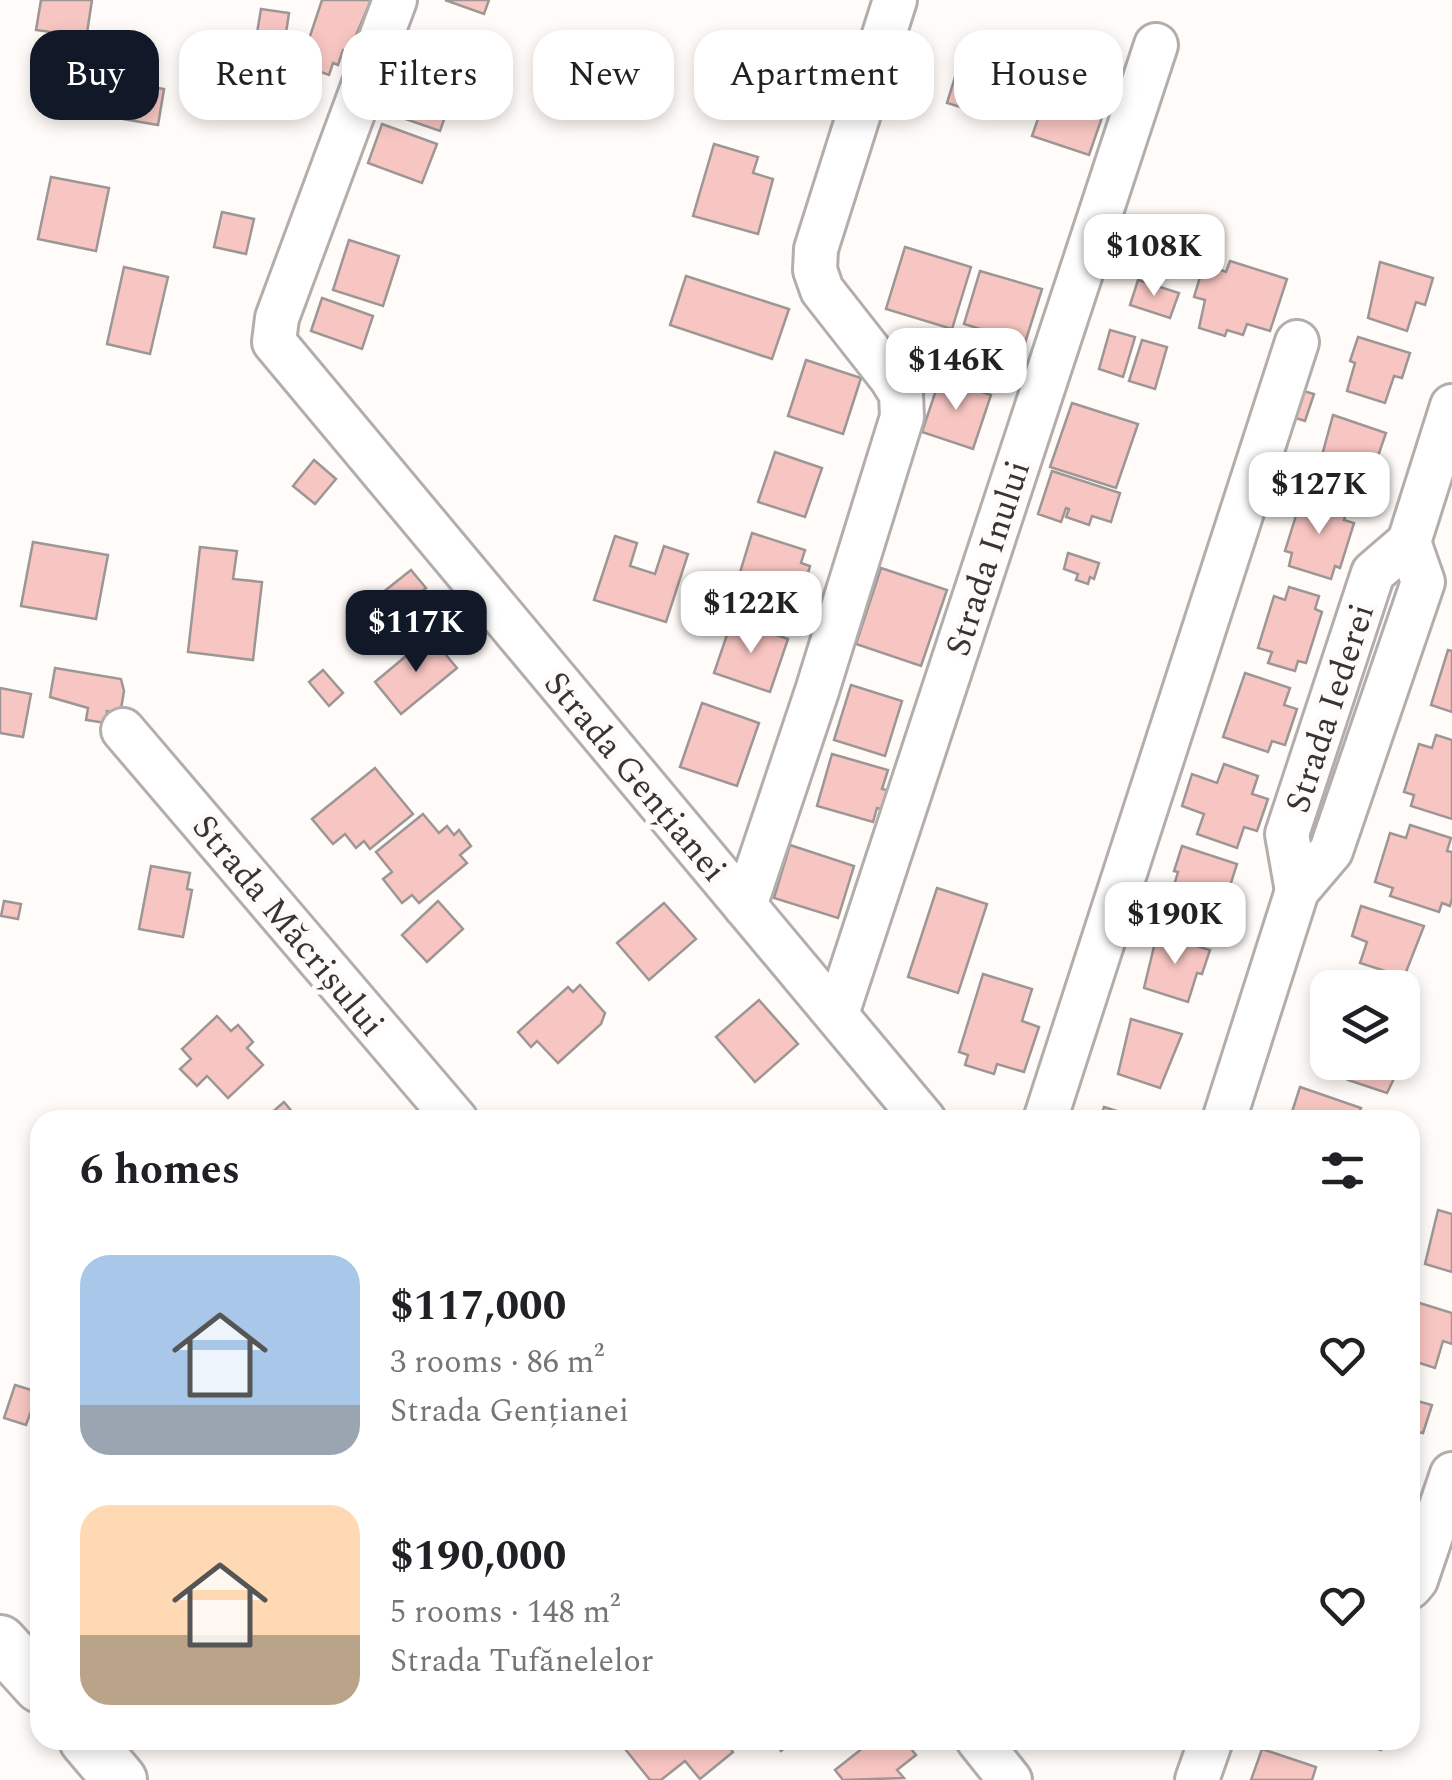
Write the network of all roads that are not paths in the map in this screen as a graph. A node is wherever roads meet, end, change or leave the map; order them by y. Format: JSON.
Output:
{"nodes":[{"id":1,"x":395,"y":0,"type":"edge"},
{"id":2,"x":895,"y":0,"type":"edge"},
{"id":3,"x":1156,"y":44,"type":"dead end"},
{"id":4,"x":1297,"y":342,"type":"dead end"},
{"id":5,"x":1452,"y":406,"type":"edge"},
{"id":6,"x":123,"y":730,"type":"dead end"},
{"id":7,"x":745,"y":906,"type":"junction"},
{"id":8,"x":837,"y":1014,"type":"junction"},
{"id":9,"x":447,"y":1110,"type":"edge"},
{"id":10,"x":916,"y":1110,"type":"edge"},
{"id":11,"x":1048,"y":1110,"type":"edge"},
{"id":12,"x":1227,"y":1110,"type":"edge"},
{"id":13,"x":1452,"y":1474,"type":"edge"},
{"id":14,"x":1420,"y":1568,"type":"edge"},
{"id":15,"x":94,"y":1750,"type":"edge"},
{"id":16,"x":986,"y":1750,"type":"edge"},
{"id":17,"x":1208,"y":1750,"type":"edge"},
{"id":18,"x":120,"y":1780,"type":"edge"},
{"id":19,"x":1010,"y":1780,"type":"edge"},
{"id":20,"x":1198,"y":1780,"type":"edge"}],
"edges":[{"from":1,"to":7,"type":"street","name":"Strada Gențianei"},
{"from":2,"to":7,"type":"street"},
{"from":3,"to":8,"type":"street","name":"Strada Inului"},
{"from":4,"to":11,"type":"street"},
{"from":5,"to":12,"type":"street","name":"Strada Iederei"},
{"from":6,"to":9,"type":"street","name":"Strada Măcrișului"},
{"from":7,"to":8,"type":"street","name":"Strada Gențianei"},
{"from":8,"to":10,"type":"street","name":"Strada Gențianei"},
{"from":13,"to":14,"type":"street"},
{"from":15,"to":18,"type":"main road"},
{"from":16,"to":19,"type":"street"},
{"from":17,"to":20,"type":"street"}]}
